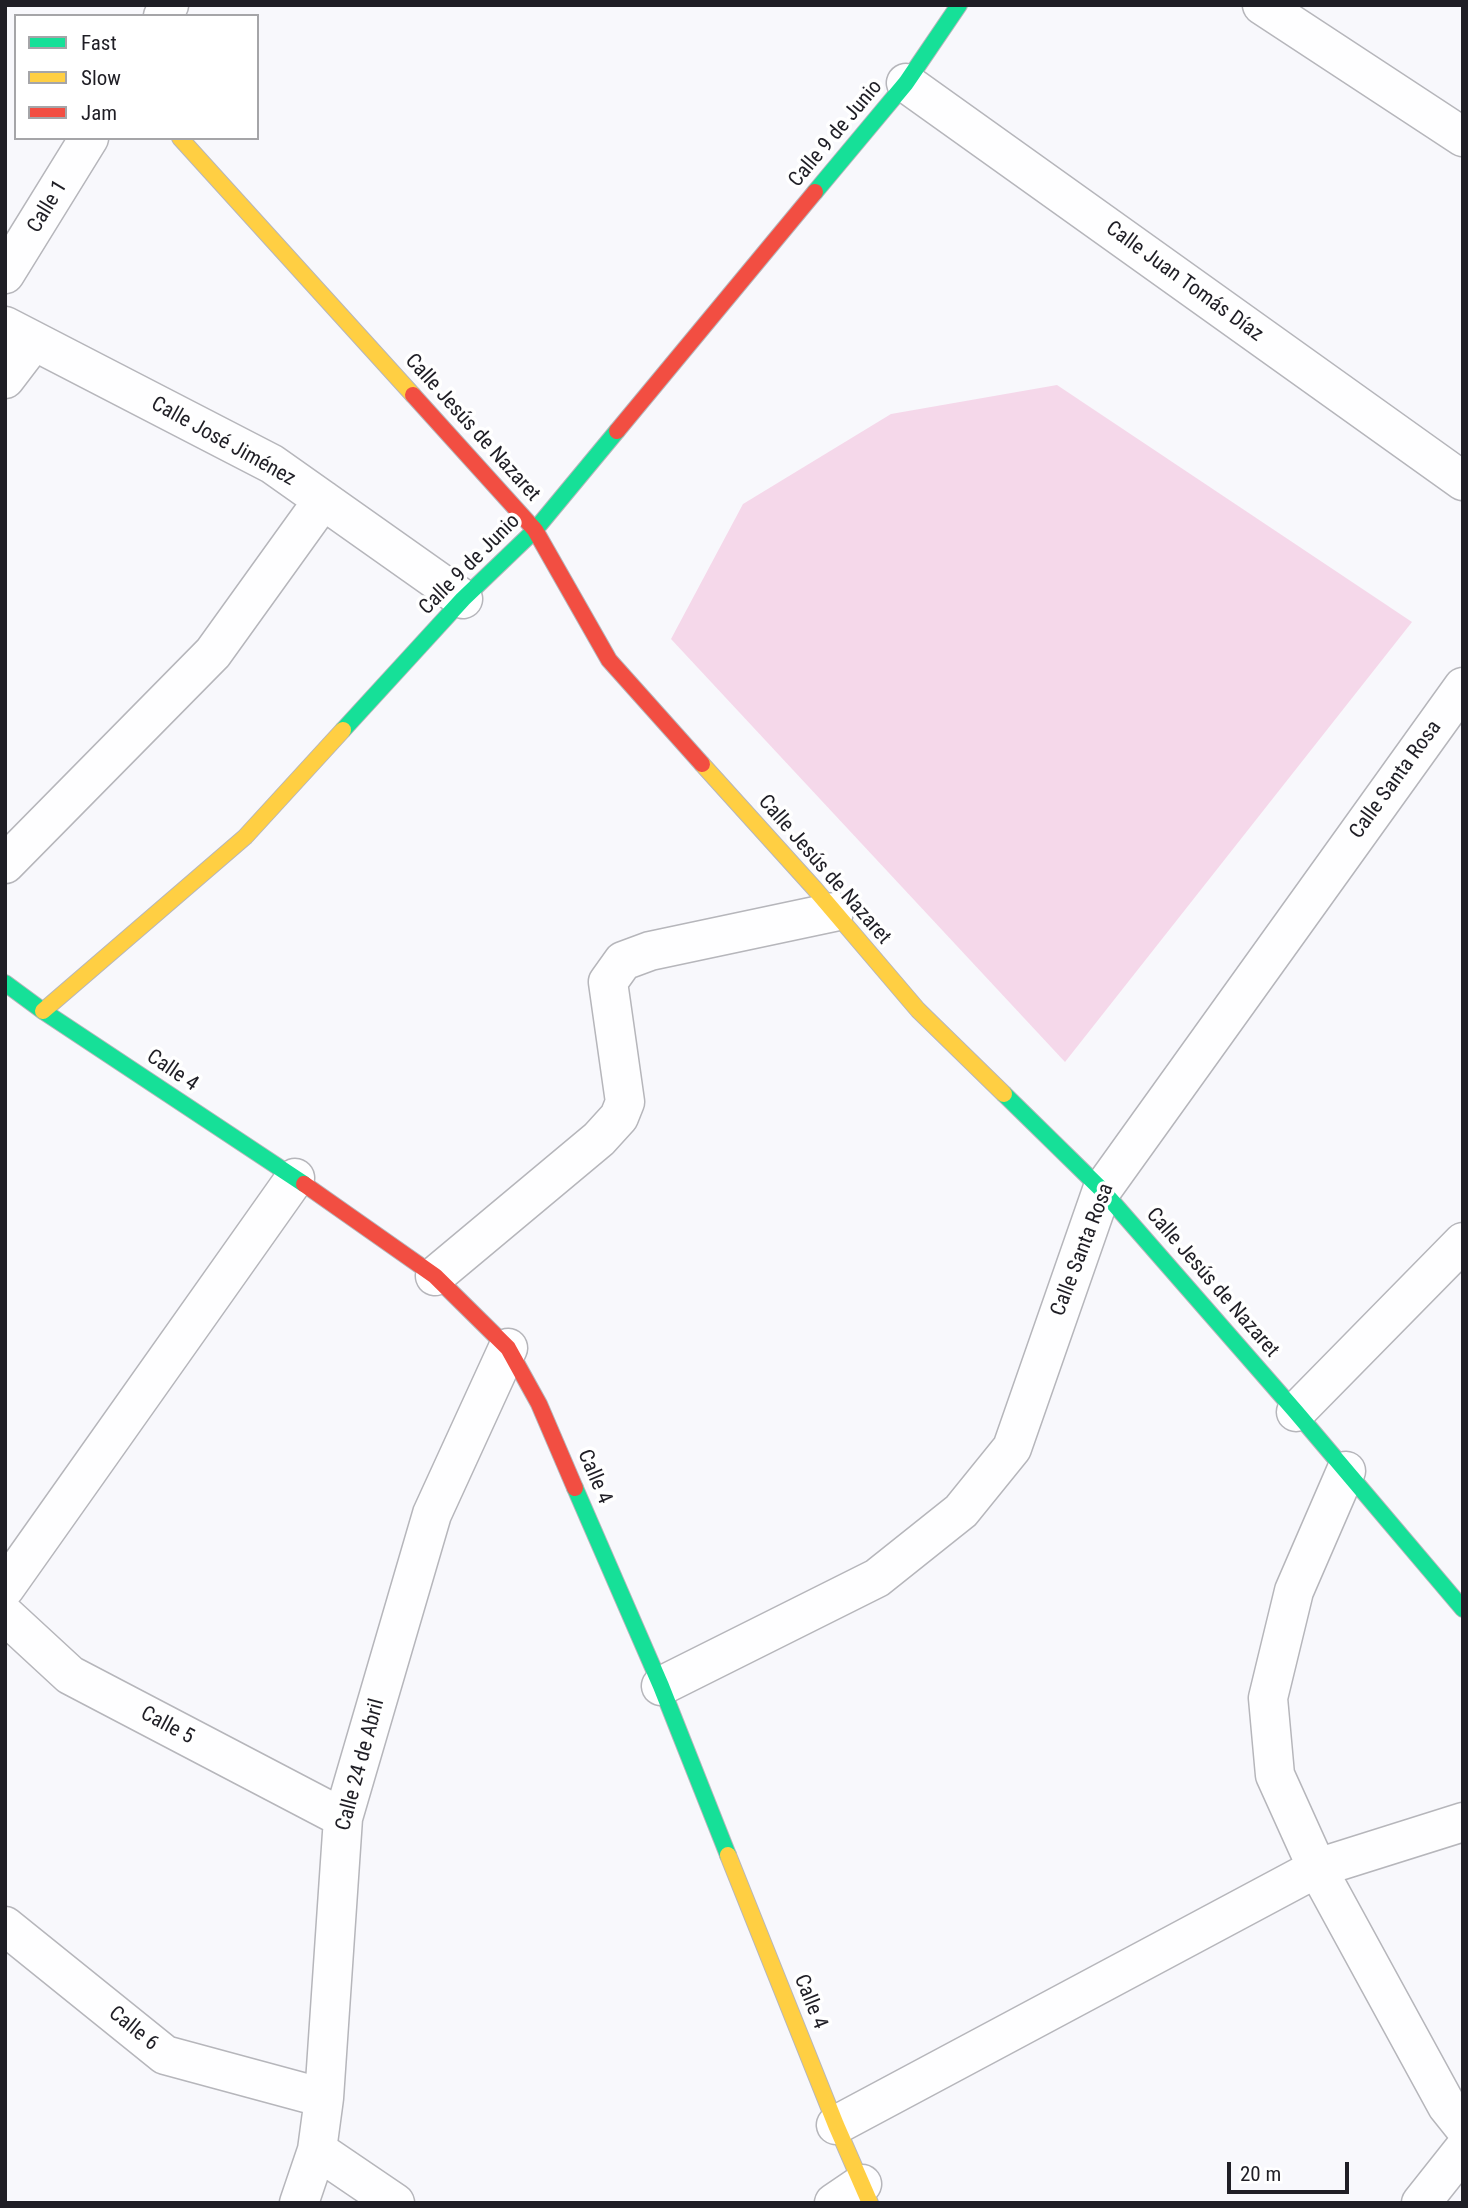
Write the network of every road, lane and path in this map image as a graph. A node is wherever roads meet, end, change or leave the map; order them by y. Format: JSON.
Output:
{"nodes":[{"id":1,"x":959,"y":5,"type":"edge"},
{"id":2,"x":1262,"y":5,"type":"edge"},
{"id":3,"x":906,"y":83,"type":"junction"},
{"id":4,"x":1463,"y":137,"type":"edge"},
{"id":5,"x":87,"y":140,"type":"edge"},
{"id":6,"x":182,"y":140,"type":"edge"},
{"id":7,"x":19,"y":222,"type":"edge"},
{"id":8,"x":5,"y":274,"type":"edge"},
{"id":9,"x":20,"y":334,"type":"edge"},
{"id":10,"x":5,"y":379,"type":"edge"},
{"id":11,"x":1463,"y":481,"type":"edge"},
{"id":12,"x":323,"y":500,"type":"junction"},
{"id":13,"x":535,"y":530,"type":"junction"},
{"id":14,"x":463,"y":599,"type":"junction"},
{"id":15,"x":1463,"y":687,"type":"edge"},
{"id":16,"x":5,"y":863,"type":"edge"},
{"id":17,"x":834,"y":912,"type":"junction"},
{"id":18,"x":5,"y":983,"type":"edge"},
{"id":19,"x":43,"y":1011,"type":"junction"},
{"id":20,"x":295,"y":1178,"type":"junction"},
{"id":21,"x":1102,"y":1190,"type":"junction"},
{"id":22,"x":1463,"y":1242,"type":"edge"},
{"id":23,"x":435,"y":1276,"type":"junction"},
{"id":24,"x":508,"y":1348,"type":"junction"},
{"id":25,"x":1296,"y":1412,"type":"junction"},
{"id":26,"x":1346,"y":1471,"type":"junction"},
{"id":27,"x":5,"y":1588,"type":"edge"},
{"id":28,"x":1463,"y":1609,"type":"edge"},
{"id":29,"x":5,"y":1615,"type":"edge"},
{"id":30,"x":661,"y":1686,"type":"junction"},
{"id":31,"x":343,"y":1818,"type":"junction"},
{"id":32,"x":1463,"y":1822,"type":"edge"},
{"id":33,"x":1317,"y":1868,"type":"junction"},
{"id":34,"x":5,"y":1926,"type":"edge"},
{"id":35,"x":324,"y":2098,"type":"junction"},
{"id":36,"x":836,"y":2125,"type":"junction"},
{"id":37,"x":1463,"y":2126,"type":"edge"},
{"id":38,"x":317,"y":2150,"type":"junction"},
{"id":39,"x":1463,"y":2150,"type":"edge"},
{"id":40,"x":856,"y":2197,"type":"edge"},
{"id":41,"x":299,"y":2203,"type":"edge"},
{"id":42,"x":395,"y":2203,"type":"edge"},
{"id":43,"x":1421,"y":2203,"type":"edge"}],
"edges":[{"from":1,"to":3,"type":"street","name":"Calle 9 de Junio"},
{"from":2,"to":4,"type":"street"},
{"from":3,"to":11,"type":"street","name":"Calle Juan Tomás Díaz"},
{"from":3,"to":13,"type":"street","name":"Calle 9 de Junio"},
{"from":5,"to":7,"type":"street","name":"Calle 1"},
{"from":6,"to":13,"type":"street","name":"Calle Jesús de Nazaret"},
{"from":7,"to":8,"type":"street","name":"Calle 1"},
{"from":9,"to":10,"type":"street"},
{"from":9,"to":12,"type":"street","name":"Calle José Jiménez"},
{"from":12,"to":14,"type":"street","name":"Calle José Jiménez"},
{"from":12,"to":16,"type":"street"},
{"from":13,"to":14,"type":"street","name":"Calle 9 de Junio"},
{"from":13,"to":17,"type":"street","name":"Calle Jesús de Nazaret"},
{"from":14,"to":19,"type":"street","name":"Calle 9 de Junio"},
{"from":15,"to":21,"type":"street","name":"Calle Santa Rosa"},
{"from":17,"to":21,"type":"street","name":"Calle Jesús de Nazaret"},
{"from":17,"to":23,"type":"street"},
{"from":18,"to":19,"type":"street","name":"Calle 4"},
{"from":19,"to":20,"type":"street","name":"Calle 4"},
{"from":20,"to":23,"type":"street","name":"Calle 4"},
{"from":20,"to":27,"type":"street"},
{"from":21,"to":25,"type":"street","name":"Calle Jesús de Nazaret"},
{"from":21,"to":30,"type":"street","name":"Calle Santa Rosa"},
{"from":22,"to":25,"type":"street"},
{"from":23,"to":24,"type":"street","name":"Calle 4"},
{"from":24,"to":30,"type":"street","name":"Calle 4"},
{"from":24,"to":31,"type":"street","name":"Calle 24 de Abril"},
{"from":25,"to":26,"type":"street","name":"Calle Jesús de Nazaret"},
{"from":26,"to":28,"type":"street","name":"Calle Jesús de Nazaret"},
{"from":26,"to":33,"type":"street"},
{"from":29,"to":31,"type":"street","name":"Calle 5"},
{"from":30,"to":36,"type":"street","name":"Calle 4"},
{"from":31,"to":35,"type":"street","name":"Calle 24 de Abril"},
{"from":32,"to":33,"type":"street"},
{"from":33,"to":36,"type":"street"},
{"from":33,"to":37,"type":"street"},
{"from":34,"to":35,"type":"street","name":"Calle 6"},
{"from":35,"to":38,"type":"street","name":"Calle 24 de Abril"},
{"from":36,"to":40,"type":"street","name":"Calle 4"},
{"from":38,"to":41,"type":"street","name":"Calle 24 de Abril"},
{"from":38,"to":42,"type":"street"},
{"from":39,"to":43,"type":"street"}]}
